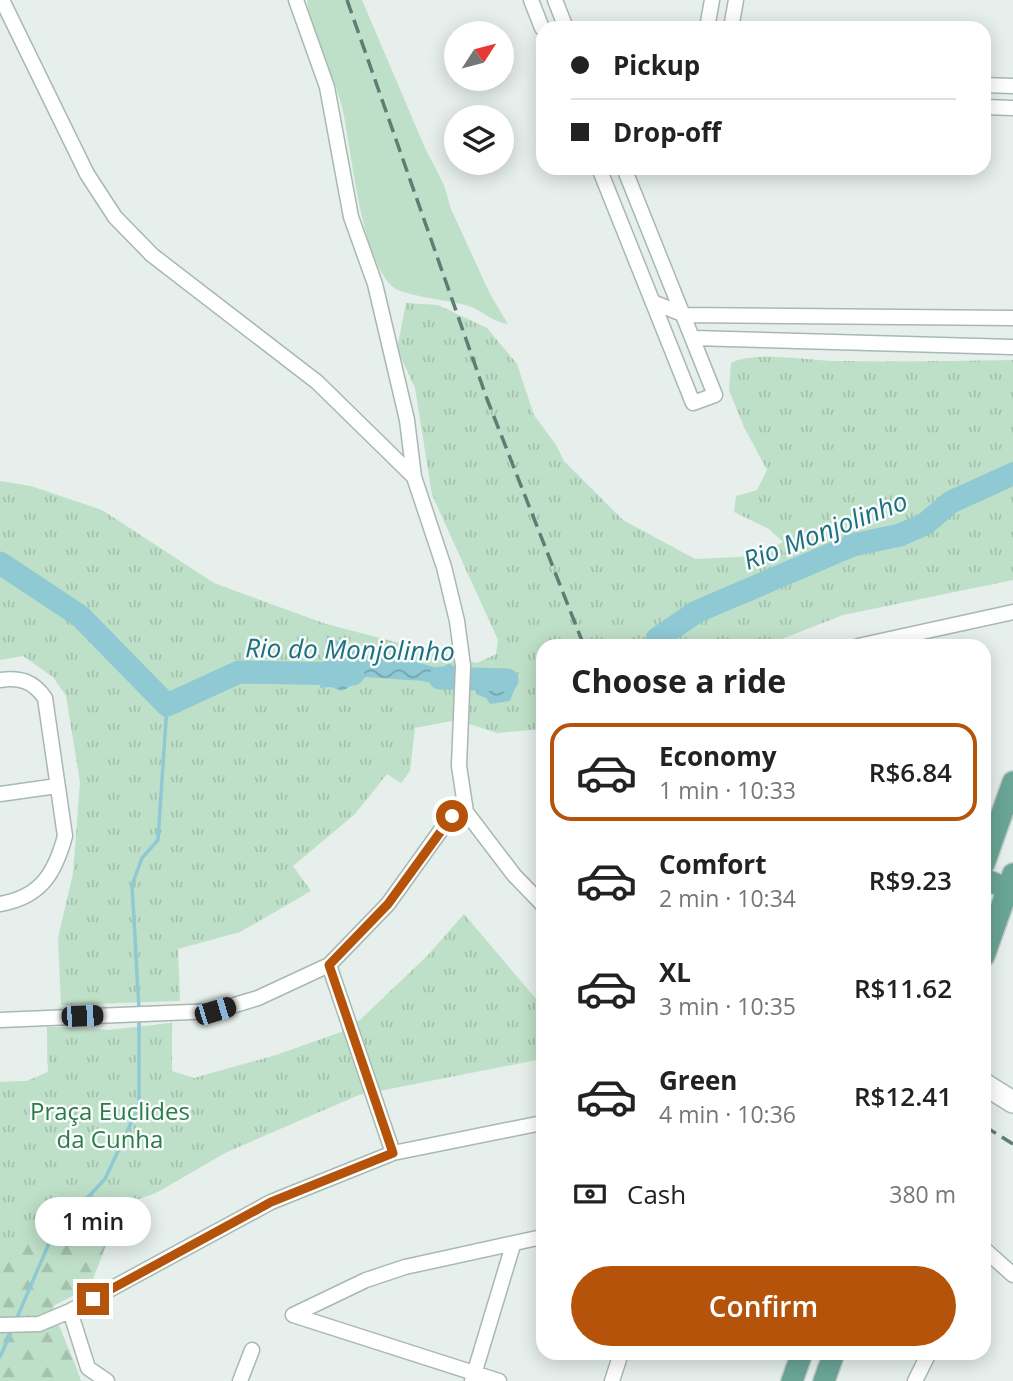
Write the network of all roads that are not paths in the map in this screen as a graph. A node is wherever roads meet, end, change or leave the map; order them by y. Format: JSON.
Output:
{"nodes":[{"id":1,"x":2,"y":0,"type":"edge"},
{"id":2,"x":296,"y":0,"type":"edge"},
{"id":3,"x":531,"y":0,"type":"edge"},
{"id":4,"x":555,"y":0,"type":"edge"},
{"id":5,"x":712,"y":2,"type":"edge"},
{"id":6,"x":735,"y":4,"type":"edge"},
{"id":7,"x":539,"y":21,"type":"edge"},
{"id":8,"x":563,"y":21,"type":"edge"},
{"id":9,"x":708,"y":21,"type":"edge"},
{"id":10,"x":991,"y":85,"type":"edge"},
{"id":11,"x":1013,"y":86,"type":"edge"},
{"id":12,"x":991,"y":107,"type":"edge"},
{"id":13,"x":1013,"y":108,"type":"edge"},
{"id":14,"x":602,"y":175,"type":"edge"},
{"id":15,"x":627,"y":175,"type":"edge"},
{"id":16,"x":655,"y":303,"type":"junction"},
{"id":17,"x":685,"y":315,"type":"junction"},
{"id":18,"x":1013,"y":318,"type":"edge"},
{"id":19,"x":694,"y":338,"type":"junction"},
{"id":20,"x":1013,"y":347,"type":"edge"},
{"id":21,"x":414,"y":477,"type":"junction"},
{"id":22,"x":1013,"y":612,"type":"edge"},
{"id":23,"x":890,"y":639,"type":"edge"},
{"id":24,"x":0,"y":680,"type":"edge"},
{"id":25,"x":1013,"y":782,"type":"edge"},
{"id":26,"x":57,"y":786,"type":"junction"},
{"id":27,"x":0,"y":794,"type":"edge"},
{"id":28,"x":464,"y":798,"type":"junction"},
{"id":29,"x":991,"y":844,"type":"edge"},
{"id":30,"x":991,"y":880,"type":"edge"},
{"id":31,"x":1011,"y":882,"type":"edge"},
{"id":32,"x":536,"y":898,"type":"edge"},
{"id":33,"x":0,"y":904,"type":"edge"},
{"id":34,"x":991,"y":925,"type":"edge"},
{"id":35,"x":329,"y":965,"type":"junction"},
{"id":36,"x":0,"y":1020,"type":"edge"},
{"id":37,"x":991,"y":1088,"type":"edge"},
{"id":38,"x":1013,"y":1102,"type":"edge"},
{"id":39,"x":536,"y":1124,"type":"edge"},
{"id":40,"x":393,"y":1153,"type":"junction"},
{"id":41,"x":536,"y":1239,"type":"edge"},
{"id":42,"x":513,"y":1245,"type":"junction"},
{"id":43,"x":991,"y":1255,"type":"edge"},
{"id":44,"x":1013,"y":1275,"type":"edge"},
{"id":45,"x":70,"y":1311,"type":"junction"},
{"id":46,"x":0,"y":1325,"type":"edge"},
{"id":47,"x":252,"y":1350,"type":"dead end"},
{"id":48,"x":619,"y":1360,"type":"edge"},
{"id":49,"x":798,"y":1360,"type":"edge"},
{"id":50,"x":832,"y":1360,"type":"edge"},
{"id":51,"x":926,"y":1360,"type":"edge"},
{"id":52,"x":473,"y":1377,"type":"edge"},
{"id":53,"x":107,"y":1381,"type":"edge"},
{"id":54,"x":240,"y":1381,"type":"edge"},
{"id":55,"x":499,"y":1381,"type":"edge"},
{"id":56,"x":612,"y":1381,"type":"edge"},
{"id":57,"x":792,"y":1381,"type":"edge"},
{"id":58,"x":824,"y":1381,"type":"edge"},
{"id":59,"x":915,"y":1381,"type":"edge"}],
"edges":[{"from":1,"to":21,"type":"street"},
{"from":2,"to":21,"type":"street"},
{"from":3,"to":7,"type":"street"},
{"from":4,"to":8,"type":"street"},
{"from":5,"to":6,"type":"street"},
{"from":5,"to":9,"type":"street"},
{"from":10,"to":11,"type":"street"},
{"from":12,"to":13,"type":"street"},
{"from":14,"to":16,"type":"street"},
{"from":15,"to":17,"type":"street"},
{"from":16,"to":17,"type":"street"},
{"from":16,"to":19,"type":"street"},
{"from":17,"to":18,"type":"street"},
{"from":17,"to":19,"type":"street"},
{"from":19,"to":20,"type":"street"},
{"from":21,"to":28,"type":"street"},
{"from":22,"to":23,"type":"street"},
{"from":24,"to":26,"type":"street"},
{"from":25,"to":29,"type":"main road"},
{"from":26,"to":27,"type":"street"},
{"from":26,"to":33,"type":"street"},
{"from":28,"to":32,"type":"street"},
{"from":28,"to":35,"type":"street"},
{"from":30,"to":31,"type":"main road"},
{"from":31,"to":34,"type":"main road"},
{"from":35,"to":36,"type":"street"},
{"from":35,"to":40,"type":"street"},
{"from":37,"to":38,"type":"street"},
{"from":39,"to":40,"type":"street"},
{"from":40,"to":45,"type":"street"},
{"from":41,"to":42,"type":"street"},
{"from":42,"to":52,"type":"street"},
{"from":42,"to":52,"type":"street"},
{"from":43,"to":44,"type":"street"},
{"from":45,"to":46,"type":"street"},
{"from":45,"to":53,"type":"street"},
{"from":47,"to":54,"type":"street"},
{"from":48,"to":56,"type":"street"},
{"from":49,"to":57,"type":"main road"},
{"from":50,"to":58,"type":"main road"},
{"from":51,"to":59,"type":"street"},
{"from":52,"to":55,"type":"street"}]}
